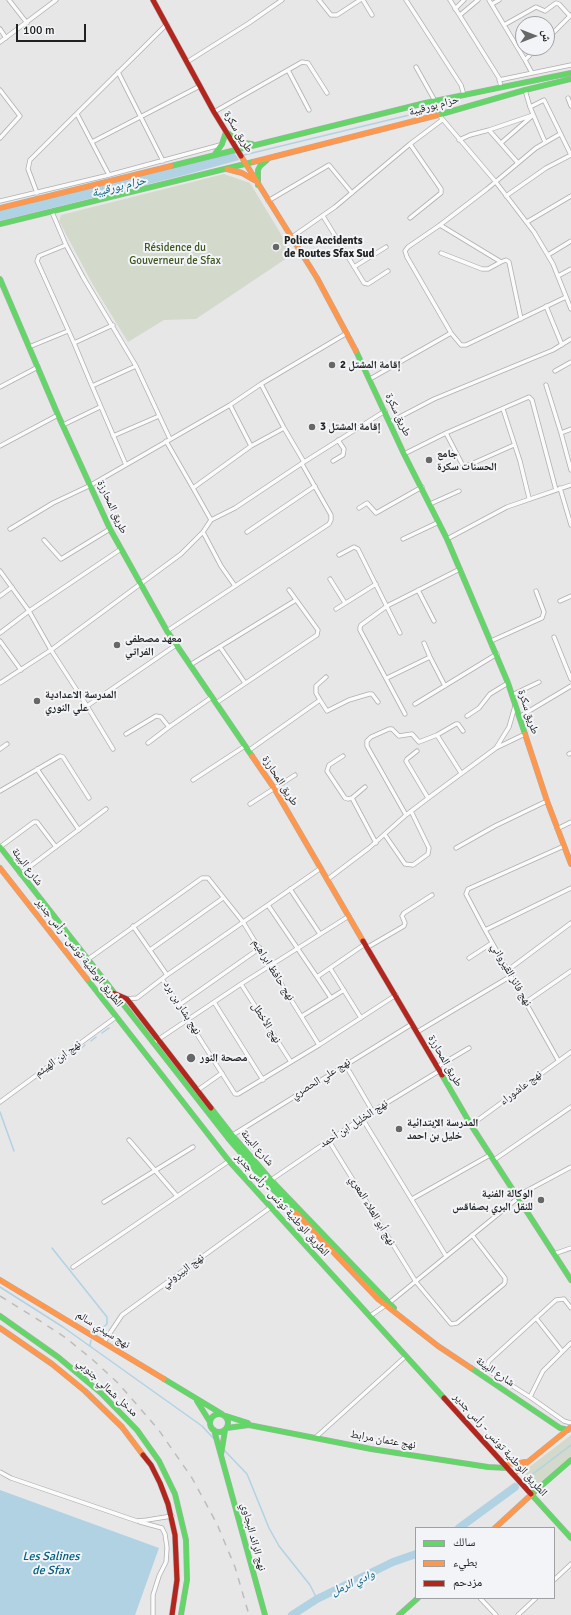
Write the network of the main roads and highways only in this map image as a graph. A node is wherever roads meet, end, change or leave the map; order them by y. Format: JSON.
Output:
{"nodes":[{"id":1,"x":153,"y":0,"type":"edge"},
{"id":2,"x":571,"y":72,"type":"edge"},
{"id":3,"x":571,"y":79,"type":"edge"},
{"id":4,"x":571,"y":84,"type":"edge"},
{"id":5,"x":525,"y":90,"type":"junction"},
{"id":6,"x":226,"y":132,"type":"junction"},
{"id":7,"x":259,"y":145,"type":"junction"},
{"id":8,"x":236,"y":149,"type":"junction"},
{"id":9,"x":214,"y":155,"type":"junction"},
{"id":10,"x":269,"y":158,"type":"junction"},
{"id":11,"x":245,"y":163,"type":"junction"},
{"id":12,"x":226,"y":168,"type":"junction"},
{"id":13,"x":257,"y":183,"type":"junction"},
{"id":14,"x":0,"y":208,"type":"edge"},
{"id":15,"x":1,"y":225,"type":"edge"},
{"id":16,"x":0,"y":279,"type":"edge"},
{"id":17,"x":0,"y":847,"type":"edge"},
{"id":18,"x":569,"y":852,"type":"edge"},
{"id":19,"x":571,"y":864,"type":"edge"},
{"id":20,"x":0,"y":868,"type":"edge"},
{"id":21,"x":113,"y":993,"type":"junction"},
{"id":22,"x":155,"y":1041,"type":"junction"},
{"id":23,"x":230,"y":1136,"type":"junction"},
{"id":24,"x":0,"y":1280,"type":"edge"},
{"id":25,"x":571,"y":1280,"type":"edge"},
{"id":26,"x":387,"y":1304,"type":"junction"},
{"id":27,"x":0,"y":1316,"type":"edge"},
{"id":28,"x":0,"y":1328,"type":"edge"},
{"id":29,"x":195,"y":1399,"type":"junction"},
{"id":30,"x":224,"y":1415,"type":"junction"},
{"id":31,"x":210,"y":1422,"type":"junction"},
{"id":32,"x":256,"y":1426,"type":"junction"},
{"id":33,"x":226,"y":1429,"type":"junction"},
{"id":34,"x":570,"y":1429,"type":"edge"},
{"id":35,"x":214,"y":1430,"type":"junction"},
{"id":36,"x":571,"y":1460,"type":"edge"},
{"id":37,"x":527,"y":1461,"type":"junction"},
{"id":38,"x":501,"y":1462,"type":"junction"},
{"id":39,"x":223,"y":1464,"type":"junction"},
{"id":40,"x":507,"y":1468,"type":"junction"},
{"id":41,"x":513,"y":1474,"type":"junction"},
{"id":42,"x":532,"y":1494,"type":"junction"},
{"id":43,"x":496,"y":1527,"type":"edge"},
{"id":44,"x":571,"y":1538,"type":"edge"},
{"id":45,"x":417,"y":1599,"type":"edge"},
{"id":46,"x":172,"y":1615,"type":"edge"},
{"id":47,"x":181,"y":1615,"type":"edge"},
{"id":48,"x":264,"y":1615,"type":"edge"},
{"id":49,"x":399,"y":1615,"type":"edge"}],
"edges":[{"from":1,"to":6,"type":"main road","name":"طريق سكرة"},
{"from":2,"to":7,"type":"main road","name":"حزام بورقيبة"},
{"from":3,"to":5,"type":"main road","name":"حزام بورقيبة"},
{"from":4,"to":5,"type":"main road"},
{"from":5,"to":10,"type":"main road","name":"حزام بورقيبة"},
{"from":6,"to":7,"type":"main road"},
{"from":6,"to":8,"type":"main road","name":"طريق سكرة"},
{"from":6,"to":9,"type":"main road"},
{"from":7,"to":8,"type":"main road","name":"حزام بورقيبة"},
{"from":8,"to":9,"type":"main road","name":"حزام بورقيبة"},
{"from":8,"to":11,"type":"main road","name":"طريق سكرة"},
{"from":9,"to":14,"type":"main road","name":"حزام بورقيبة"},
{"from":10,"to":11,"type":"main road","name":"حزام بورقيبة"},
{"from":10,"to":13,"type":"main road"},
{"from":11,"to":12,"type":"main road","name":"حزام بورقيبة"},
{"from":11,"to":13,"type":"main road","name":"طريق سكرة"},
{"from":12,"to":13,"type":"main road"},
{"from":12,"to":15,"type":"main road","name":"حزام بورقيبة"},
{"from":13,"to":18,"type":"main road","name":"طريق سكرة"},
{"from":16,"to":25,"type":"main road","name":"طريق المحارزة"},
{"from":17,"to":21,"type":"main road","name":"شارع البيئة"},
{"from":18,"to":19,"type":"main road","name":"طريق سكرة"},
{"from":20,"to":38,"type":"main road","name":"الطريق الوطنية تونس - رأس جدير"},
{"from":21,"to":22,"type":"main road","name":"شارع البيئة"},
{"from":21,"to":22,"type":"main road","name":"شارع البيئة"},
{"from":22,"to":23,"type":"main road","name":"شارع البيئة"},
{"from":22,"to":23,"type":"main road","name":"شارع البيئة"},
{"from":23,"to":26,"type":"main road","name":"شارع البيئة"},
{"from":23,"to":26,"type":"main road","name":"شارع البيئة"},
{"from":24,"to":29,"type":"main road","name":"نهج سيدي سالم"},
{"from":26,"to":34,"type":"main road","name":"شارع البيئة"},
{"from":27,"to":47,"type":"main road","name":"مدخل شمالي جنوبي"},
{"from":28,"to":46,"type":"main road","name":"مدخل شمالي جنوبي"},
{"from":29,"to":30,"type":"main road","name":"نهج سيدي سالم"},
{"from":29,"to":31,"type":"main road","name":"نهج سيدي سالم"},
{"from":30,"to":31,"type":"main road"},
{"from":30,"to":32,"type":"main road","name":"نهج عثمان مرابط"},
{"from":30,"to":33,"type":"main road"},
{"from":31,"to":35,"type":"main road"},
{"from":32,"to":33,"type":"main road","name":"نهج عثمان مرابط"},
{"from":32,"to":40,"type":"main road","name":"نهج عثمان مرابط"},
{"from":33,"to":35,"type":"main road"},
{"from":33,"to":39,"type":"main road","name":"نهج الرائد البجاوي"},
{"from":34,"to":37,"type":"main road"},
{"from":35,"to":39,"type":"main road","name":"نهج الرائد البجاوي"},
{"from":36,"to":42,"type":"main road"},
{"from":37,"to":38,"type":"main road"},
{"from":37,"to":41,"type":"main road"},
{"from":38,"to":40,"type":"main road","name":"الطريق الوطنية تونس - رأس جدير"},
{"from":39,"to":48,"type":"main road","name":"نهج الرائد البجاوي"},
{"from":40,"to":41,"type":"main road","name":"الطريق الوطنية تونس - رأس جدير"},
{"from":41,"to":42,"type":"main road","name":"الطريق الوطنية تونس - رأس جدير"},
{"from":42,"to":43,"type":"main road"},
{"from":42,"to":44,"type":"main road","name":"الطريق الوطنية تونس - رأس جدير"},
{"from":45,"to":49,"type":"main road"}]}
